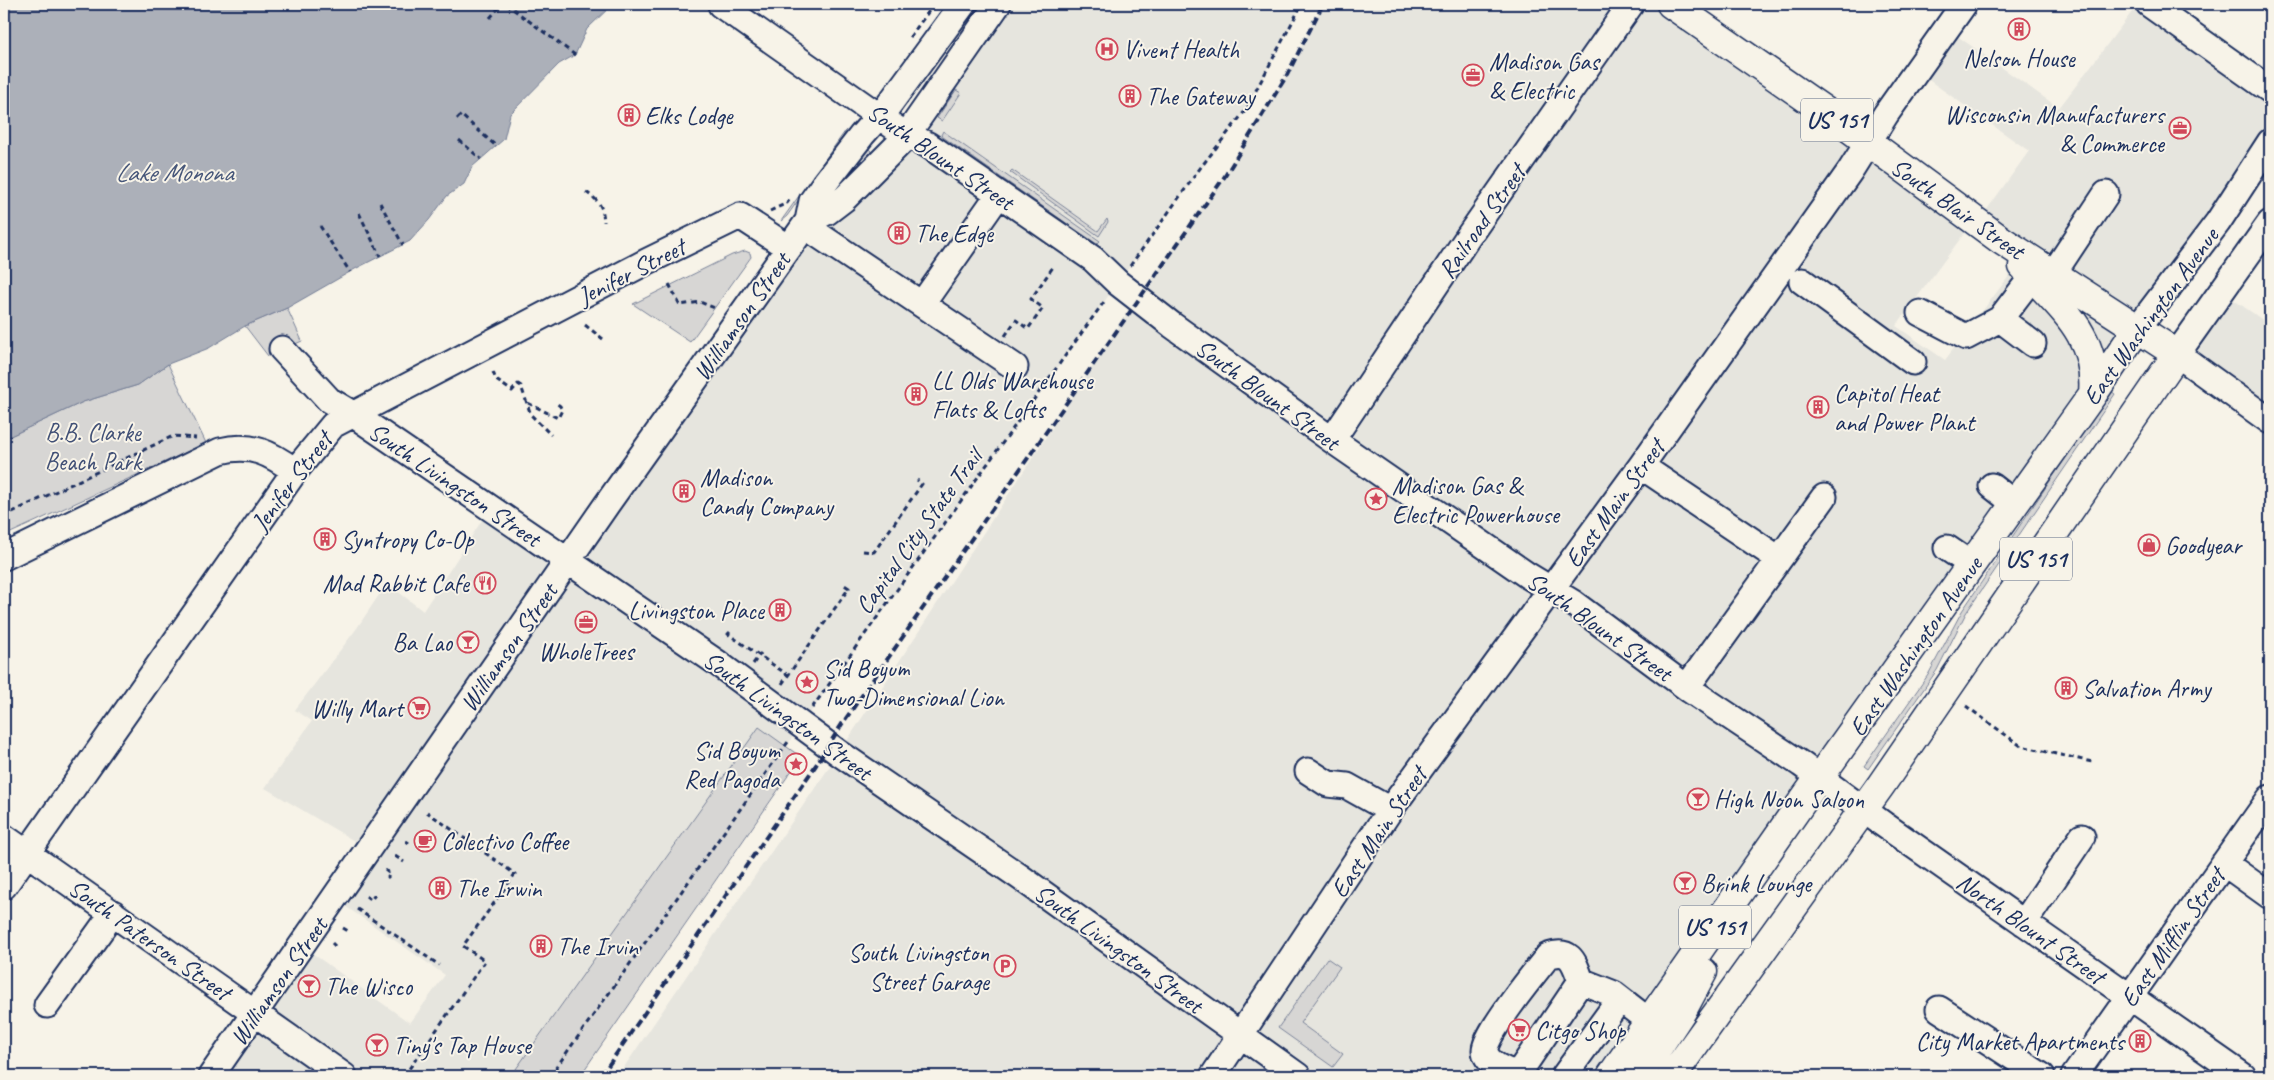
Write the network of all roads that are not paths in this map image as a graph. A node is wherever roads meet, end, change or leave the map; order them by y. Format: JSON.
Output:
{"nodes":[{"id":1,"x":721,"y":4,"type":"edge"},
{"id":2,"x":963,"y":4,"type":"edge"},
{"id":3,"x":998,"y":4,"type":"edge"},
{"id":4,"x":1631,"y":4,"type":"edge"},
{"id":5,"x":1671,"y":4,"type":"edge"},
{"id":6,"x":1964,"y":4,"type":"edge"},
{"id":7,"x":2149,"y":4,"type":"edge"},
{"id":8,"x":2270,"y":90,"type":"edge"},
{"id":9,"x":879,"y":116,"type":"junction"},
{"id":10,"x":907,"y":135,"type":"junction"},
{"id":11,"x":2270,"y":142,"type":"edge"},
{"id":12,"x":1868,"y":143,"type":"junction"},
{"id":13,"x":998,"y":194,"type":"junction"},
{"id":14,"x":2106,"y":194,"type":"dead end"},
{"id":15,"x":2270,"y":222,"type":"edge"},
{"id":16,"x":807,"y":224,"type":"junction"},
{"id":17,"x":789,"y":248,"type":"junction"},
{"id":18,"x":2042,"y":275,"type":"junction"},
{"id":19,"x":1802,"y":281,"type":"dead end"},
{"id":20,"x":922,"y":304,"type":"junction"},
{"id":21,"x":1920,"y":313,"type":"dead end"},
{"id":22,"x":2000,"y":319,"type":"junction"},
{"id":23,"x":2137,"y":329,"type":"junction"},
{"id":24,"x":2033,"y":344,"type":"dead end"},
{"id":25,"x":282,"y":350,"type":"dead end"},
{"id":26,"x":2176,"y":354,"type":"junction"},
{"id":27,"x":1913,"y":362,"type":"dead end"},
{"id":28,"x":1015,"y":367,"type":"dead end"},
{"id":29,"x":2093,"y":394,"type":"junction"},
{"id":30,"x":354,"y":415,"type":"junction"},
{"id":31,"x":2270,"y":421,"type":"edge"},
{"id":32,"x":1332,"y":440,"type":"junction"},
{"id":33,"x":1641,"y":466,"type":"junction"},
{"id":34,"x":295,"y":471,"type":"junction"},
{"id":35,"x":1992,"y":486,"type":"dead end"},
{"id":36,"x":1824,"y":497,"type":"dead end"},
{"id":37,"x":2015,"y":504,"type":"junction"},
{"id":38,"x":1948,"y":548,"type":"dead end"},
{"id":39,"x":4,"y":556,"type":"edge"},
{"id":40,"x":1780,"y":559,"type":"junction"},
{"id":41,"x":567,"y":561,"type":"junction"},
{"id":42,"x":1972,"y":565,"type":"junction"},
{"id":43,"x":1552,"y":590,"type":"junction"},
{"id":44,"x":1687,"y":687,"type":"junction"},
{"id":45,"x":1308,"y":771,"type":"dead end"},
{"id":46,"x":1820,"y":778,"type":"junction"},
{"id":47,"x":2270,"y":798,"type":"edge"},
{"id":48,"x":1390,"y":810,"type":"junction"},
{"id":49,"x":1863,"y":810,"type":"junction"},
{"id":50,"x":4,"y":837,"type":"edge"},
{"id":51,"x":2082,"y":837,"type":"dead end"},
{"id":52,"x":27,"y":853,"type":"junction"},
{"id":53,"x":2224,"y":863,"type":"junction"},
{"id":54,"x":4,"y":886,"type":"edge"},
{"id":55,"x":2270,"y":896,"type":"edge"},
{"id":56,"x":112,"y":913,"type":"junction"},
{"id":57,"x":2024,"y":923,"type":"junction"},
{"id":58,"x":1713,"y":930,"type":"junction"},
{"id":59,"x":1581,"y":981,"type":"junction"},
{"id":60,"x":2130,"y":998,"type":"junction"},
{"id":61,"x":1620,"y":999,"type":"junction"},
{"id":62,"x":47,"y":1005,"type":"dead end"},
{"id":63,"x":1939,"y":1008,"type":"dead end"},
{"id":64,"x":256,"y":1014,"type":"junction"},
{"id":65,"x":1650,"y":1022,"type":"junction"},
{"id":66,"x":1241,"y":1036,"type":"junction"},
{"id":67,"x":1519,"y":1075,"type":"edge"},
{"id":68,"x":210,"y":1076,"type":"edge"},
{"id":69,"x":344,"y":1076,"type":"edge"},
{"id":70,"x":1212,"y":1076,"type":"edge"},
{"id":71,"x":1298,"y":1076,"type":"edge"},
{"id":72,"x":1564,"y":1076,"type":"edge"},
{"id":73,"x":1611,"y":1076,"type":"edge"},
{"id":74,"x":1639,"y":1076,"type":"edge"},
{"id":75,"x":1672,"y":1076,"type":"edge"},
{"id":76,"x":2042,"y":1076,"type":"edge"},
{"id":77,"x":2074,"y":1076,"type":"edge"},
{"id":78,"x":2243,"y":1076,"type":"edge"}],
"edges":[{"from":1,"to":9,"type":"street","name":"South Blount Street"},
{"from":2,"to":9,"type":"street","name":"Williamson Street"},
{"from":3,"to":10,"type":"street","name":"Williamson Street"},
{"from":4,"to":32,"type":"street","name":"Railroad Street"},
{"from":5,"to":12,"type":"main road","name":"South Blair Street","number":"US 151"},
{"from":6,"to":12,"type":"street","name":"East Main Street"},
{"from":7,"to":8,"type":"street"},
{"from":9,"to":10,"type":"street","name":"South Blount Street"},
{"from":9,"to":16,"type":"street","name":"Williamson Street"},
{"from":10,"to":13,"type":"street","name":"South Blount Street"},
{"from":10,"to":16,"type":"street","name":"Williamson Street"},
{"from":11,"to":23,"type":"street","name":"East Washington Avenue"},
{"from":12,"to":18,"type":"main road","name":"South Blair Street","number":"US 151"},
{"from":12,"to":33,"type":"street","name":"East Main Street"},
{"from":13,"to":20,"type":"street"},
{"from":13,"to":32,"type":"street","name":"South Blount Street"},
{"from":14,"to":18,"type":"street"},
{"from":15,"to":26,"type":"street","name":"East Washington Avenue"},
{"from":16,"to":17,"type":"street","name":"Williamson Street"},
{"from":16,"to":20,"type":"street"},
{"from":17,"to":30,"type":"street","name":"Jenifer Street"},
{"from":17,"to":41,"type":"street","name":"Williamson Street"},
{"from":18,"to":22,"type":"street"},
{"from":18,"to":23,"type":"main road","name":"South Blair Street","number":"US 151"},
{"from":18,"to":29,"type":"main road","number":"US 151"},
{"from":19,"to":27,"type":"street"},
{"from":20,"to":28,"type":"street"},
{"from":21,"to":22,"type":"street"},
{"from":22,"to":24,"type":"street"},
{"from":23,"to":26,"type":"main road","name":"South Blair Street","number":"US 151"},
{"from":23,"to":29,"type":"main road","name":"East Washington Avenue"},
{"from":25,"to":30,"type":"street","name":"South Livingston Street"},
{"from":26,"to":31,"type":"street"},
{"from":26,"to":49,"type":"main road","name":"East Washington Avenue","number":"US 151"},
{"from":29,"to":37,"type":"main road","name":"East Washington Avenue","number":"US 151"},
{"from":30,"to":34,"type":"street","name":"Jenifer Street"},
{"from":30,"to":41,"type":"street","name":"South Livingston Street"},
{"from":32,"to":43,"type":"street","name":"South Blount Street"},
{"from":33,"to":40,"type":"street"},
{"from":33,"to":43,"type":"street","name":"East Main Street"},
{"from":34,"to":39,"type":"street"},
{"from":34,"to":52,"type":"street","name":"Jenifer Street"},
{"from":35,"to":37,"type":"street"},
{"from":36,"to":40,"type":"street"},
{"from":37,"to":42,"type":"main road","name":"East Washington Avenue","number":"US 151"},
{"from":38,"to":42,"type":"street"},
{"from":40,"to":44,"type":"street"},
{"from":41,"to":64,"type":"street","name":"Williamson Street"},
{"from":41,"to":66,"type":"street","name":"South Livingston Street"},
{"from":42,"to":46,"type":"main road","name":"East Washington Avenue","number":"US 151"},
{"from":43,"to":44,"type":"street","name":"South Blount Street"},
{"from":43,"to":48,"type":"street","name":"East Main Street"},
{"from":44,"to":46,"type":"street","name":"South Blount Street"},
{"from":45,"to":48,"type":"street"},
{"from":46,"to":49,"type":"street","name":"North Blount Street"},
{"from":46,"to":58,"type":"main road","name":"East Washington Avenue","number":"US 151"},
{"from":47,"to":53,"type":"street","name":"East Mifflin Street"},
{"from":48,"to":66,"type":"street","name":"East Main Street"},
{"from":49,"to":57,"type":"street","name":"North Blount Street"},
{"from":49,"to":75,"type":"main road","name":"East Washington Avenue","number":"US 151"},
{"from":50,"to":52,"type":"street","name":"South Paterson Street"},
{"from":51,"to":57,"type":"street"},
{"from":52,"to":54,"type":"street","name":"Jenifer Street"},
{"from":52,"to":56,"type":"street","name":"South Paterson Street"},
{"from":53,"to":55,"type":"street"},
{"from":53,"to":60,"type":"street","name":"East Mifflin Street"},
{"from":56,"to":62,"type":"street"},
{"from":56,"to":64,"type":"street","name":"South Paterson Street"},
{"from":57,"to":60,"type":"street","name":"North Blount Street"},
{"from":58,"to":65,"type":"main road","name":"East Washington Avenue","number":"US 151"},
{"from":58,"to":74,"type":"main road"},
{"from":59,"to":61,"type":"street"},
{"from":59,"to":67,"type":"street"},
{"from":59,"to":67,"type":"street"},
{"from":60,"to":77,"type":"street","name":"East Mifflin Street"},
{"from":60,"to":78,"type":"street","name":"North Blount Street"},
{"from":61,"to":65,"type":"street"},
{"from":61,"to":72,"type":"street"},
{"from":63,"to":76,"type":"street"},
{"from":64,"to":68,"type":"street","name":"Williamson Street"},
{"from":64,"to":69,"type":"street","name":"South Paterson Street"},
{"from":65,"to":73,"type":"main road","name":"East Washington Avenue","number":"US 151"},
{"from":66,"to":70,"type":"street","name":"East Main Street"},
{"from":66,"to":71,"type":"street","name":"South Livingston Street"}]}
